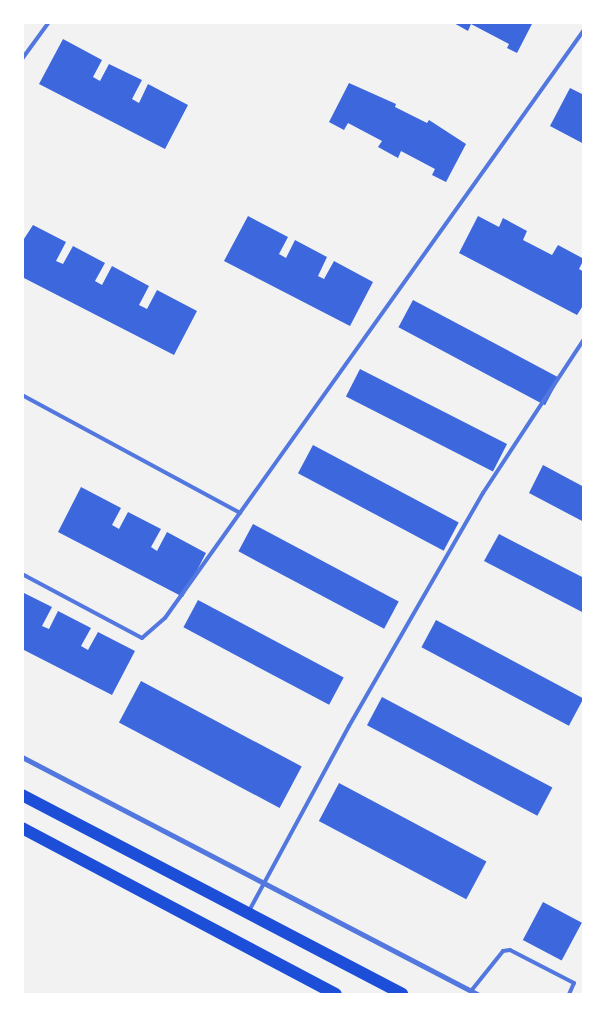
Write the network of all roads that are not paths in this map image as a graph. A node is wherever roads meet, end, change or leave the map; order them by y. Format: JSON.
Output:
{"nodes":[{"id":1,"x":49,"y":22,"type":"edge"},
{"id":2,"x":584,"y":30,"type":"edge"},
{"id":3,"x":22,"y":59,"type":"edge"},
{"id":4,"x":584,"y":339,"type":"edge"},
{"id":5,"x":22,"y":395,"type":"edge"},
{"id":6,"x":240,"y":513,"type":"junction"},
{"id":7,"x":22,"y":574,"type":"edge"},
{"id":8,"x":22,"y":757,"type":"edge"},
{"id":9,"x":22,"y":795,"type":"edge"},
{"id":10,"x":22,"y":828,"type":"edge"},
{"id":11,"x":265,"y":882,"type":"junction"},
{"id":12,"x":248,"y":914,"type":"junction"},
{"id":13,"x":471,"y":991,"type":"junction"},
{"id":14,"x":334,"y":994,"type":"edge"},
{"id":15,"x":402,"y":994,"type":"edge"},
{"id":16,"x":477,"y":994,"type":"edge"},
{"id":17,"x":570,"y":994,"type":"edge"}],
"edges":[{"from":1,"to":3,"type":"lane"},
{"from":2,"to":6,"type":"lane"},
{"from":4,"to":11,"type":"lane"},
{"from":5,"to":6,"type":"lane"},
{"from":6,"to":7,"type":"lane"},
{"from":8,"to":11,"type":"street"},
{"from":9,"to":12,"type":"main road"},
{"from":10,"to":14,"type":"main road"},
{"from":11,"to":12,"type":"lane"},
{"from":11,"to":13,"type":"street"},
{"from":12,"to":15,"type":"main road"},
{"from":13,"to":16,"type":"street"},
{"from":13,"to":17,"type":"lane"}]}
